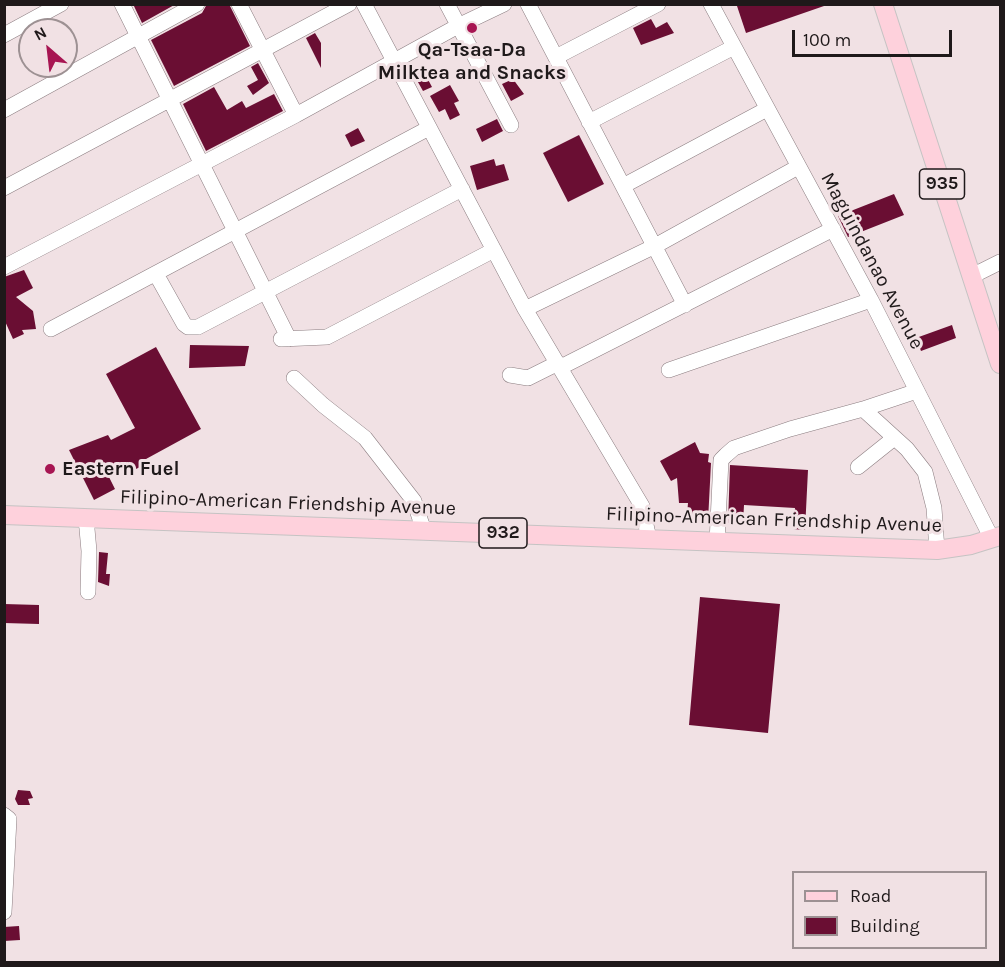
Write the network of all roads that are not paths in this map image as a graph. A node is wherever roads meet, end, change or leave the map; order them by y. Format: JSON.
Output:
{"nodes":[{"id":1,"x":61,"y":4,"type":"edge"},
{"id":2,"x":122,"y":4,"type":"edge"},
{"id":3,"x":198,"y":4,"type":"edge"},
{"id":4,"x":239,"y":4,"type":"edge"},
{"id":5,"x":349,"y":4,"type":"edge"},
{"id":6,"x":364,"y":4,"type":"edge"},
{"id":7,"x":447,"y":4,"type":"edge"},
{"id":8,"x":504,"y":4,"type":"edge"},
{"id":9,"x":528,"y":4,"type":"edge"},
{"id":10,"x":658,"y":4,"type":"edge"},
{"id":11,"x":711,"y":4,"type":"edge"},
{"id":12,"x":883,"y":4,"type":"edge"},
{"id":13,"x":458,"y":26,"type":"junction"},
{"id":14,"x":4,"y":35,"type":"edge"},
{"id":15,"x":140,"y":37,"type":"junction"},
{"id":16,"x":734,"y":47,"type":"junction"},
{"id":17,"x":263,"y":50,"type":"junction"},
{"id":18,"x":556,"y":57,"type":"junction"},
{"id":19,"x":396,"y":61,"type":"junction"},
{"id":20,"x":172,"y":99,"type":"junction"},
{"id":21,"x":767,"y":109,"type":"junction"},
{"id":22,"x":4,"y":110,"type":"edge"},
{"id":23,"x":297,"y":116,"type":"junction"},
{"id":24,"x":589,"y":122,"type":"junction"},
{"id":25,"x":511,"y":125,"type":"dead end"},
{"id":26,"x":429,"y":128,"type":"junction"},
{"id":27,"x":201,"y":165,"type":"junction"},
{"id":28,"x":798,"y":167,"type":"junction"},
{"id":29,"x":623,"y":186,"type":"junction"},
{"id":30,"x":4,"y":188,"type":"edge"},
{"id":31,"x":462,"y":189,"type":"junction"},
{"id":32,"x":833,"y":229,"type":"junction"},
{"id":33,"x":234,"y":232,"type":"junction"},
{"id":34,"x":655,"y":246,"type":"junction"},
{"id":35,"x":494,"y":250,"type":"junction"},
{"id":36,"x":7,"y":261,"type":"edge"},
{"id":37,"x":1000,"y":262,"type":"edge"},
{"id":38,"x":156,"y":274,"type":"junction"},
{"id":39,"x":972,"y":276,"type":"junction"},
{"id":40,"x":265,"y":294,"type":"junction"},
{"id":41,"x":871,"y":300,"type":"junction"},
{"id":42,"x":685,"y":305,"type":"junction"},
{"id":43,"x":525,"y":309,"type":"junction"},
{"id":44,"x":51,"y":329,"type":"dead end"},
{"id":45,"x":1000,"y":364,"type":"edge"},
{"id":46,"x":559,"y":365,"type":"junction"},
{"id":47,"x":669,"y":370,"type":"dead end"},
{"id":48,"x":510,"y":375,"type":"dead end"},
{"id":49,"x":294,"y":378,"type":"dead end"},
{"id":50,"x":917,"y":392,"type":"junction"},
{"id":51,"x":863,"y":409,"type":"junction"},
{"id":52,"x":893,"y":439,"type":"junction"},
{"id":53,"x":858,"y":467,"type":"dead end"},
{"id":54,"x":4,"y":515,"type":"edge"},
{"id":55,"x":86,"y":518,"type":"junction"},
{"id":56,"x":424,"y":531,"type":"junction"},
{"id":57,"x":996,"y":538,"type":"edge"},
{"id":58,"x":649,"y":539,"type":"junction"},
{"id":59,"x":717,"y":542,"type":"junction"},
{"id":60,"x":937,"y":550,"type":"junction"},
{"id":61,"x":88,"y":592,"type":"dead end"},
{"id":62,"x":4,"y":815,"type":"edge"},
{"id":63,"x":4,"y":912,"type":"edge"}],
"edges":[{"from":1,"to":14,"type":"street"},
{"from":2,"to":15,"type":"street"},
{"from":3,"to":15,"type":"street"},
{"from":4,"to":17,"type":"street"},
{"from":5,"to":17,"type":"street"},
{"from":6,"to":19,"type":"street"},
{"from":7,"to":13,"type":"street"},
{"from":8,"to":13,"type":"street"},
{"from":9,"to":18,"type":"street"},
{"from":10,"to":18,"type":"street"},
{"from":11,"to":16,"type":"street","name":"Maguindanao Avenue"},
{"from":12,"to":39,"type":"main road","number":"935"},
{"from":13,"to":19,"type":"street"},
{"from":13,"to":25,"type":"street"},
{"from":15,"to":20,"type":"street"},
{"from":15,"to":22,"type":"street"},
{"from":16,"to":21,"type":"street","name":"Maguindanao Avenue"},
{"from":16,"to":24,"type":"street"},
{"from":17,"to":20,"type":"street"},
{"from":17,"to":23,"type":"street"},
{"from":18,"to":24,"type":"street"},
{"from":19,"to":23,"type":"street"},
{"from":19,"to":26,"type":"street"},
{"from":20,"to":27,"type":"street"},
{"from":20,"to":30,"type":"street"},
{"from":21,"to":28,"type":"street","name":"Maguindanao Avenue"},
{"from":21,"to":29,"type":"street"},
{"from":23,"to":27,"type":"street"},
{"from":24,"to":29,"type":"street"},
{"from":26,"to":31,"type":"street"},
{"from":26,"to":33,"type":"street"},
{"from":27,"to":33,"type":"street"},
{"from":27,"to":36,"type":"street"},
{"from":28,"to":32,"type":"street","name":"Maguindanao Avenue"},
{"from":28,"to":34,"type":"street"},
{"from":29,"to":34,"type":"street"},
{"from":31,"to":35,"type":"street"},
{"from":31,"to":40,"type":"street"},
{"from":32,"to":41,"type":"street","name":"Maguindanao Avenue"},
{"from":32,"to":42,"type":"street"},
{"from":33,"to":38,"type":"street"},
{"from":33,"to":40,"type":"street"},
{"from":34,"to":42,"type":"street"},
{"from":34,"to":43,"type":"street"},
{"from":35,"to":40,"type":"street"},
{"from":35,"to":43,"type":"street"},
{"from":37,"to":39,"type":"street"},
{"from":38,"to":40,"type":"street"},
{"from":38,"to":44,"type":"street"},
{"from":39,"to":45,"type":"main road","number":"935"},
{"from":41,"to":47,"type":"street"},
{"from":41,"to":50,"type":"street","name":"Maguindanao Avenue"},
{"from":42,"to":46,"type":"street"},
{"from":43,"to":46,"type":"street"},
{"from":46,"to":48,"type":"street"},
{"from":46,"to":58,"type":"street"},
{"from":49,"to":56,"type":"street"},
{"from":50,"to":51,"type":"street"},
{"from":50,"to":57,"type":"street","name":"Maguindanao Avenue"},
{"from":51,"to":52,"type":"street"},
{"from":51,"to":59,"type":"street"},
{"from":52,"to":53,"type":"street"},
{"from":52,"to":60,"type":"street"},
{"from":54,"to":55,"type":"main road","name":"Filipino-American Friendship Avenue","number":"932"},
{"from":55,"to":56,"type":"main road","name":"Filipino-American Friendship Avenue","number":"932"},
{"from":55,"to":61,"type":"street"},
{"from":56,"to":58,"type":"main road","name":"Filipino-American Friendship Avenue","number":"932"},
{"from":57,"to":60,"type":"main road","name":"Filipino-American Friendship Avenue","number":"932"},
{"from":58,"to":59,"type":"main road","name":"Filipino-American Friendship Avenue","number":"932"},
{"from":59,"to":60,"type":"main road","name":"Filipino-American Friendship Avenue","number":"932"},
{"from":62,"to":63,"type":"street"}]}
